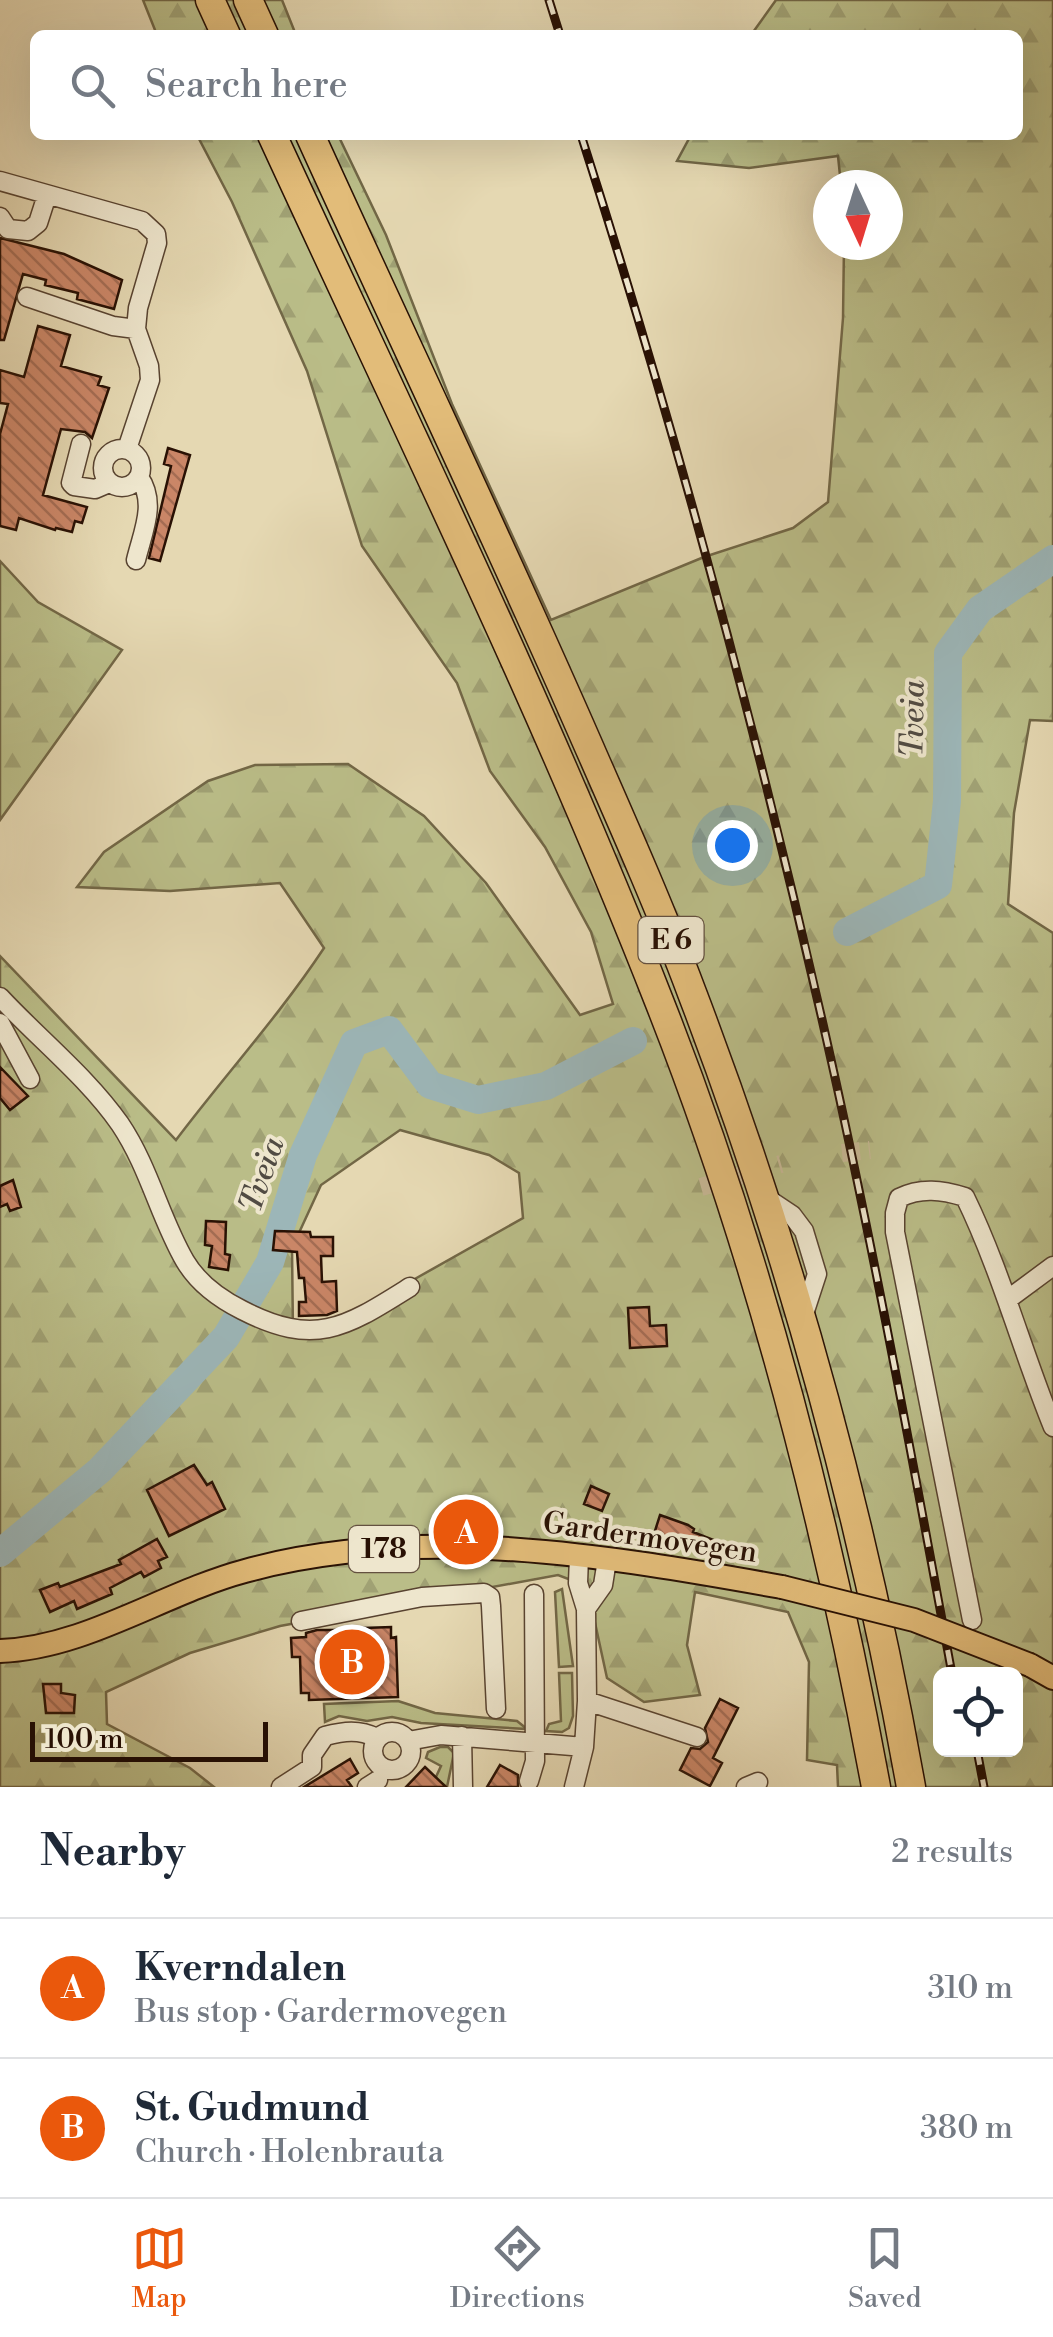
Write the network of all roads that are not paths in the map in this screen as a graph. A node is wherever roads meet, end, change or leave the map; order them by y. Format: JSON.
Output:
{"nodes":[{"id":1,"x":210,"y":0,"type":"edge"},
{"id":2,"x":248,"y":0,"type":"edge"},
{"id":3,"x":224,"y":30,"type":"edge"},
{"id":4,"x":262,"y":30,"type":"edge"},
{"id":5,"x":274,"y":140,"type":"edge"},
{"id":6,"x":312,"y":140,"type":"edge"},
{"id":7,"x":4,"y":182,"type":"edge"},
{"id":8,"x":48,"y":194,"type":"junction"},
{"id":9,"x":0,"y":207,"type":"edge"},
{"id":10,"x":0,"y":216,"type":"edge"},
{"id":11,"x":27,"y":297,"type":"dead end"},
{"id":12,"x":136,"y":329,"type":"junction"},
{"id":13,"x":80,"y":444,"type":"dead end"},
{"id":14,"x":127,"y":449,"type":"junction"},
{"id":15,"x":139,"y":477,"type":"junction"},
{"id":16,"x":109,"y":483,"type":"junction"},
{"id":17,"x":136,"y":560,"type":"dead end"},
{"id":18,"x":0,"y":997,"type":"edge"},
{"id":19,"x":0,"y":1023,"type":"edge"},
{"id":20,"x":30,"y":1079,"type":"dead end"},
{"id":21,"x":1053,"y":1266,"type":"edge"},
{"id":22,"x":410,"y":1287,"type":"dead end"},
{"id":23,"x":1006,"y":1300,"type":"junction"},
{"id":24,"x":1053,"y":1428,"type":"edge"},
{"id":25,"x":579,"y":1557,"type":"junction"},
{"id":26,"x":607,"y":1560,"type":"junction"},
{"id":27,"x":534,"y":1594,"type":"dead end"},
{"id":28,"x":586,"y":1609,"type":"junction"},
{"id":29,"x":972,"y":1620,"type":"dead end"},
{"id":30,"x":301,"y":1622,"type":"dead end"},
{"id":31,"x":0,"y":1651,"type":"edge"},
{"id":32,"x":1053,"y":1678,"type":"edge"},
{"id":33,"x":588,"y":1701,"type":"junction"},
{"id":34,"x":496,"y":1709,"type":"dead end"},
{"id":35,"x":462,"y":1736,"type":"junction"},
{"id":36,"x":697,"y":1737,"type":"dead end"},
{"id":37,"x":377,"y":1738,"type":"junction"},
{"id":38,"x":408,"y":1741,"type":"junction"},
{"id":39,"x":536,"y":1743,"type":"junction"},
{"id":40,"x":584,"y":1747,"type":"junction"},
{"id":41,"x":376,"y":1781,"type":"edge"},
{"id":42,"x":529,"y":1781,"type":"dead end"},
{"id":43,"x":459,"y":1782,"type":"edge"},
{"id":44,"x":281,"y":1787,"type":"edge"},
{"id":45,"x":574,"y":1787,"type":"edge"},
{"id":46,"x":876,"y":1787,"type":"edge"},
{"id":47,"x":911,"y":1787,"type":"edge"}],
"edges":[{"from":1,"to":3,"type":"highway"},
{"from":2,"to":4,"type":"highway"},
{"from":5,"to":46,"type":"highway","number":"E 6"},
{"from":6,"to":47,"type":"highway","number":"E 6"},
{"from":7,"to":8,"type":"street"},
{"from":7,"to":9,"type":"street"},
{"from":8,"to":10,"type":"street"},
{"from":8,"to":12,"type":"street"},
{"from":11,"to":12,"type":"street"},
{"from":12,"to":14,"type":"street"},
{"from":13,"to":16,"type":"street"},
{"from":14,"to":15,"type":"street"},
{"from":14,"to":16,"type":"street"},
{"from":15,"to":16,"type":"street"},
{"from":15,"to":17,"type":"street"},
{"from":18,"to":22,"type":"street"},
{"from":19,"to":20,"type":"street"},
{"from":21,"to":23,"type":"street"},
{"from":23,"to":24,"type":"street"},
{"from":23,"to":29,"type":"street"},
{"from":25,"to":26,"type":"main road","name":"Gardermovegen","number":"178"},
{"from":25,"to":28,"type":"street"},
{"from":25,"to":31,"type":"main road","name":"Gardermovegen","number":"178"},
{"from":26,"to":28,"type":"street"},
{"from":26,"to":32,"type":"main road","name":"Gardermovegen","number":"178","bridge":true},
{"from":27,"to":39,"type":"street"},
{"from":28,"to":33,"type":"street"},
{"from":30,"to":34,"type":"street"},
{"from":33,"to":36,"type":"street"},
{"from":33,"to":40,"type":"street"},
{"from":35,"to":38,"type":"street"},
{"from":35,"to":39,"type":"street"},
{"from":35,"to":43,"type":"street"},
{"from":37,"to":38,"type":"street"},
{"from":37,"to":41,"type":"street"},
{"from":37,"to":44,"type":"street"},
{"from":38,"to":41,"type":"street"},
{"from":39,"to":40,"type":"street"},
{"from":39,"to":42,"type":"street"},
{"from":40,"to":45,"type":"street"}]}
